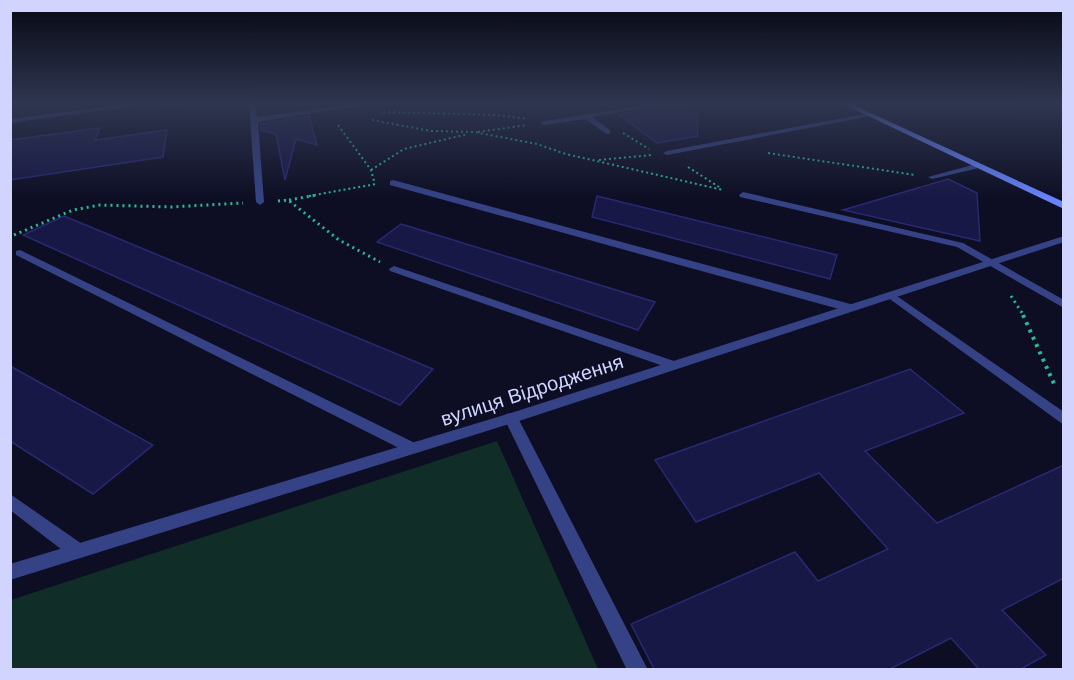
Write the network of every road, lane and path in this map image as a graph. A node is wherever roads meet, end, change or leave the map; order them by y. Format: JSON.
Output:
{"nodes":[{"id":1,"x":255,"y":136,"type":"edge"},
{"id":2,"x":346,"y":136,"type":"edge"},
{"id":3,"x":459,"y":136,"type":"edge"},
{"id":4,"x":494,"y":136,"type":"edge"},
{"id":5,"x":631,"y":136,"type":"edge"},
{"id":6,"x":759,"y":136,"type":"edge"},
{"id":7,"x":912,"y":136,"type":"edge"},
{"id":8,"x":760,"y":151,"type":"dead end"},
{"id":9,"x":667,"y":153,"type":"junction"},
{"id":10,"x":593,"y":160,"type":"junction"},
{"id":11,"x":976,"y":166,"type":"junction"},
{"id":12,"x":371,"y":170,"type":"junction"},
{"id":13,"x":932,"y":177,"type":"joint"},
{"id":14,"x":393,"y":183,"type":"joint"},
{"id":15,"x":375,"y":185,"type":"junction"},
{"id":16,"x":723,"y":190,"type":"junction"},
{"id":17,"x":743,"y":195,"type":"joint"},
{"id":18,"x":288,"y":200,"type":"junction"},
{"id":19,"x":260,"y":202,"type":"junction"},
{"id":20,"x":1064,"y":206,"type":"edge"},
{"id":21,"x":10,"y":237,"type":"edge"},
{"id":22,"x":1064,"y":239,"type":"edge"},
{"id":23,"x":20,"y":253,"type":"dead end"},
{"id":24,"x":990,"y":262,"type":"junction"},
{"id":25,"x":394,"y":269,"type":"joint"},
{"id":26,"x":891,"y":295,"type":"junction"},
{"id":27,"x":1064,"y":305,"type":"edge"},
{"id":28,"x":850,"y":308,"type":"junction"},
{"id":29,"x":673,"y":365,"type":"junction"},
{"id":30,"x":1059,"y":395,"type":"dead end"},
{"id":31,"x":511,"y":418,"type":"junction"},
{"id":32,"x":1064,"y":420,"type":"edge"},
{"id":33,"x":412,"y":448,"type":"junction"},
{"id":34,"x":10,"y":501,"type":"edge"},
{"id":35,"x":76,"y":550,"type":"junction"},
{"id":36,"x":10,"y":572,"type":"edge"},
{"id":37,"x":638,"y":669,"type":"edge"}],
"edges":[{"from":1,"to":19,"type":"street"},
{"from":2,"to":12,"type":"path"},
{"from":3,"to":12,"type":"path"},
{"from":4,"to":10,"type":"path"},
{"from":5,"to":9,"type":"path"},
{"from":6,"to":9,"type":"street"},
{"from":7,"to":11,"type":"main road"},
{"from":8,"to":13,"type":"path"},
{"from":9,"to":10,"type":"path"},
{"from":9,"to":16,"type":"path"},
{"from":10,"to":16,"type":"path"},
{"from":11,"to":13,"type":"street"},
{"from":11,"to":20,"type":"main road"},
{"from":12,"to":15,"type":"path"},
{"from":14,"to":15,"type":"path"},
{"from":14,"to":28,"type":"street"},
{"from":15,"to":18,"type":"path"},
{"from":16,"to":17,"type":"path"},
{"from":17,"to":24,"type":"street"},
{"from":18,"to":19,"type":"path"},
{"from":18,"to":25,"type":"path"},
{"from":19,"to":21,"type":"path"},
{"from":22,"to":24,"type":"street","name":"вулиця Відродження"},
{"from":23,"to":33,"type":"street"},
{"from":24,"to":26,"type":"street","name":"вулиця Відродження"},
{"from":24,"to":27,"type":"street"},
{"from":24,"to":30,"type":"path"},
{"from":25,"to":29,"type":"street"},
{"from":26,"to":28,"type":"street","name":"вулиця Відродження"},
{"from":26,"to":32,"type":"street"},
{"from":28,"to":29,"type":"street","name":"вулиця Відродження"},
{"from":29,"to":31,"type":"street","name":"вулиця Відродження"},
{"from":31,"to":33,"type":"street","name":"вулиця Відродження"},
{"from":31,"to":37,"type":"street"},
{"from":33,"to":35,"type":"street","name":"вулиця Відродження"},
{"from":34,"to":35,"type":"street"},
{"from":35,"to":36,"type":"street","name":"вулиця Відродження"}]}
